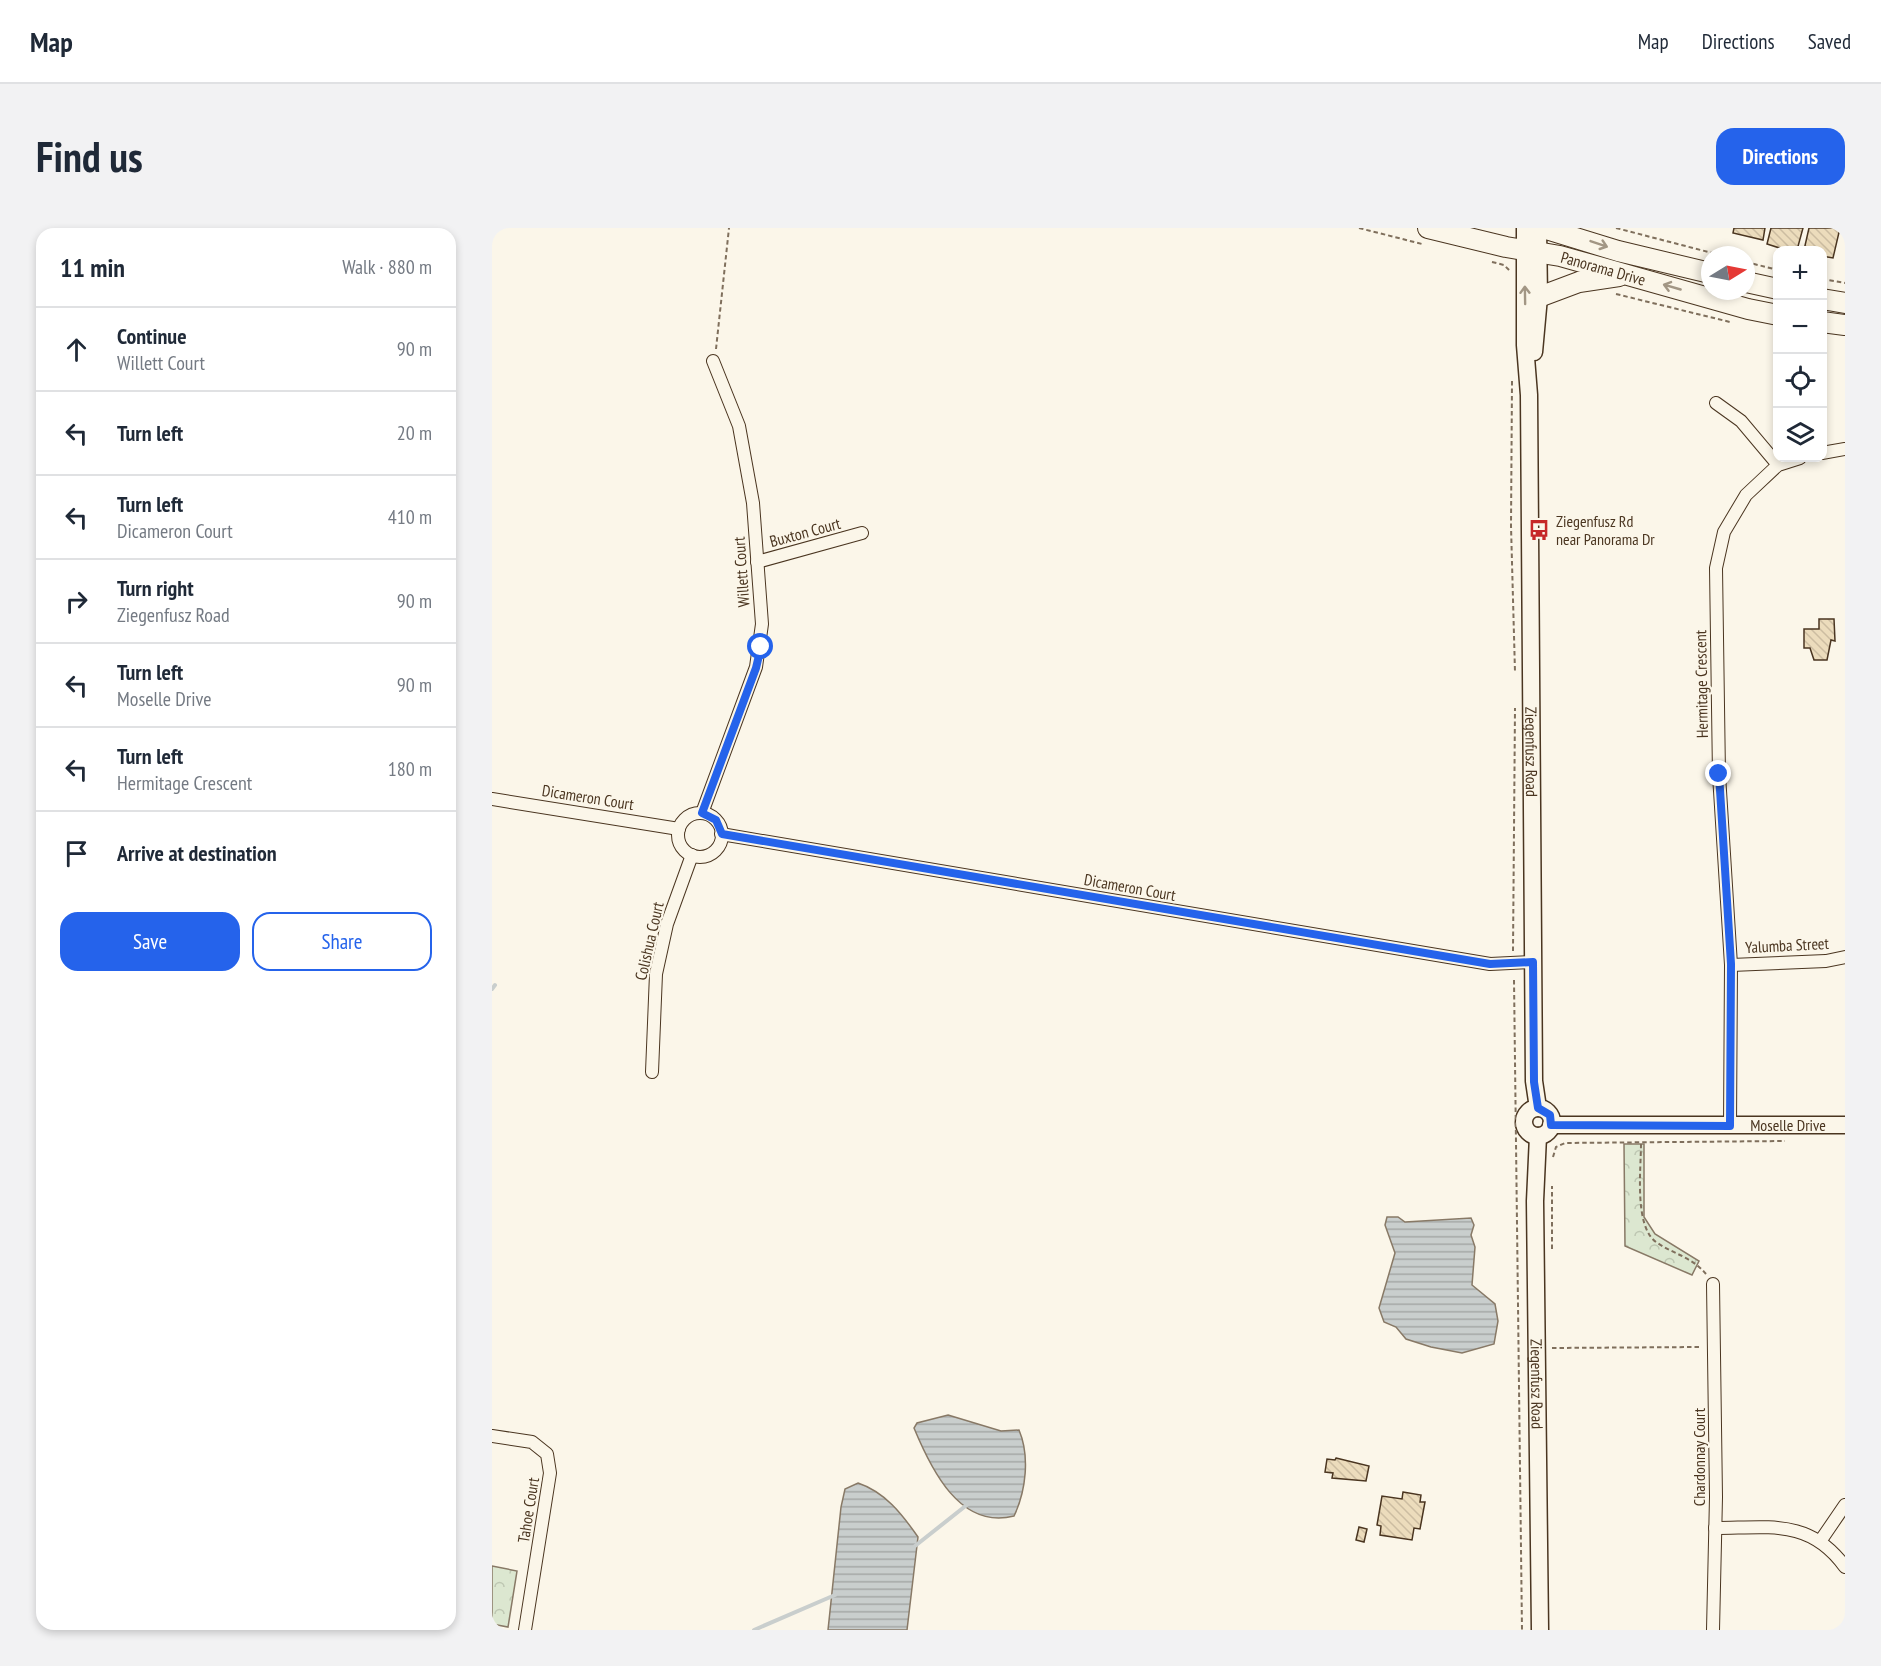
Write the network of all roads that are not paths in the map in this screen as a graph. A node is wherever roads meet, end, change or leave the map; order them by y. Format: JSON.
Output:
{"nodes":[{"id":1,"x":1525,"y":228,"type":"edge"},
{"id":2,"x":1541,"y":228,"type":"edge"},
{"id":3,"x":1427,"y":237,"type":"edge"},
{"id":4,"x":1532,"y":251,"type":"junction"},
{"id":5,"x":1701,"y":271,"type":"edge"},
{"id":6,"x":1627,"y":274,"type":"junction"},
{"id":7,"x":1755,"y":284,"type":"edge"},
{"id":8,"x":1773,"y":288,"type":"edge"},
{"id":9,"x":1539,"y":297,"type":"junction"},
{"id":10,"x":1827,"y":300,"type":"edge"},
{"id":11,"x":1845,"y":303,"type":"edge"},
{"id":12,"x":1773,"y":314,"type":"edge"},
{"id":13,"x":1827,"y":323,"type":"edge"},
{"id":14,"x":1845,"y":325,"type":"edge"},
{"id":15,"x":713,"y":361,"type":"road end"},
{"id":16,"x":1529,"y":395,"type":"junction"},
{"id":17,"x":1716,"y":403,"type":"dead end"},
{"id":18,"x":1845,"y":449,"type":"edge"},
{"id":19,"x":1827,"y":452,"type":"edge"},
{"id":20,"x":1787,"y":462,"type":"edge"},
{"id":21,"x":1778,"y":465,"type":"junction"},
{"id":22,"x":862,"y":533,"type":"dead end"},
{"id":23,"x":757,"y":562,"type":"junction"},
{"id":24,"x":492,"y":799,"type":"edge"},
{"id":25,"x":702,"y":813,"type":"junction"},
{"id":26,"x":679,"y":829,"type":"junction"},
{"id":27,"x":722,"y":834,"type":"junction"},
{"id":28,"x":692,"y":855,"type":"junction"},
{"id":29,"x":1845,"y":957,"type":"edge"},
{"id":30,"x":1533,"y":962,"type":"junction"},
{"id":31,"x":1731,"y":964,"type":"junction"},
{"id":32,"x":652,"y":1072,"type":"dead end"},
{"id":33,"x":1538,"y":1108,"type":"junction"},
{"id":34,"x":1551,"y":1125,"type":"junction"},
{"id":35,"x":1845,"y":1125,"type":"edge"},
{"id":36,"x":1730,"y":1126,"type":"junction"},
{"id":37,"x":1538,"y":1136,"type":"junction"},
{"id":38,"x":1713,"y":1284,"type":"road end"},
{"id":39,"x":492,"y":1436,"type":"edge"},
{"id":40,"x":1845,"y":1506,"type":"edge"},
{"id":41,"x":1715,"y":1528,"type":"junction"},
{"id":42,"x":1821,"y":1540,"type":"junction"},
{"id":43,"x":1845,"y":1567,"type":"edge"},
{"id":44,"x":525,"y":1630,"type":"edge"},
{"id":45,"x":1540,"y":1630,"type":"edge"},
{"id":46,"x":1713,"y":1630,"type":"edge"}],
"edges":[{"from":1,"to":4,"type":"street","name":"Ziegenfusz Road"},
{"from":2,"to":4,"type":"street","name":"Ziegenfusz Road"},
{"from":2,"to":5,"type":"main road","name":"Panorama Drive","one_way":true},
{"from":3,"to":4,"type":"main road","name":"Panorama Drive"},
{"from":4,"to":6,"type":"main road","name":"Panorama Drive"},
{"from":4,"to":9,"type":"street","name":"Ziegenfusz Road"},
{"from":16,"to":4,"type":"street","name":"Ziegenfusz Road","one_way":true},
{"from":6,"to":9,"type":"main road"},
{"from":12,"to":6,"type":"main road","name":"Panorama Drive","one_way":true},
{"from":7,"to":8,"type":"main road"},
{"from":9,"to":16,"type":"street","name":"Ziegenfusz Road"},
{"from":10,"to":11,"type":"main road"},
{"from":13,"to":14,"type":"main road"},
{"from":15,"to":23,"type":"street","name":"Willett Court"},
{"from":16,"to":30,"type":"street","name":"Ziegenfusz Road"},
{"from":17,"to":21,"type":"street"},
{"from":18,"to":19,"type":"street"},
{"from":20,"to":21,"type":"street","name":"Hermitage Crescent"},
{"from":21,"to":31,"type":"street","name":"Hermitage Crescent"},
{"from":22,"to":23,"type":"street","name":"Buxton Court"},
{"from":23,"to":25,"type":"street","name":"Willett Court"},
{"from":24,"to":26,"type":"street","name":"Dicameron Court"},
{"from":25,"to":26,"type":"street"},
{"from":25,"to":27,"type":"street"},
{"from":26,"to":28,"type":"street"},
{"from":27,"to":28,"type":"street"},
{"from":27,"to":30,"type":"street","name":"Dicameron Court"},
{"from":28,"to":32,"type":"street","name":"Colishua Court"},
{"from":29,"to":31,"type":"street","name":"Yalumba Street"},
{"from":30,"to":33,"type":"street","name":"Ziegenfusz Road"},
{"from":31,"to":36,"type":"street","name":"Hermitage Crescent"},
{"from":33,"to":34,"type":"street"},
{"from":33,"to":37,"type":"street"},
{"from":34,"to":36,"type":"street","name":"Moselle Drive"},
{"from":34,"to":37,"type":"street"},
{"from":35,"to":36,"type":"street","name":"Moselle Drive"},
{"from":37,"to":45,"type":"street","name":"Ziegenfusz Road"},
{"from":38,"to":41,"type":"street","name":"Chardonnay Court"},
{"from":39,"to":44,"type":"street","name":"Tahoe Court"},
{"from":40,"to":42,"type":"street"},
{"from":41,"to":42,"type":"street"},
{"from":41,"to":46,"type":"street","name":"Chardonnay Court"},
{"from":42,"to":43,"type":"street"}]}
